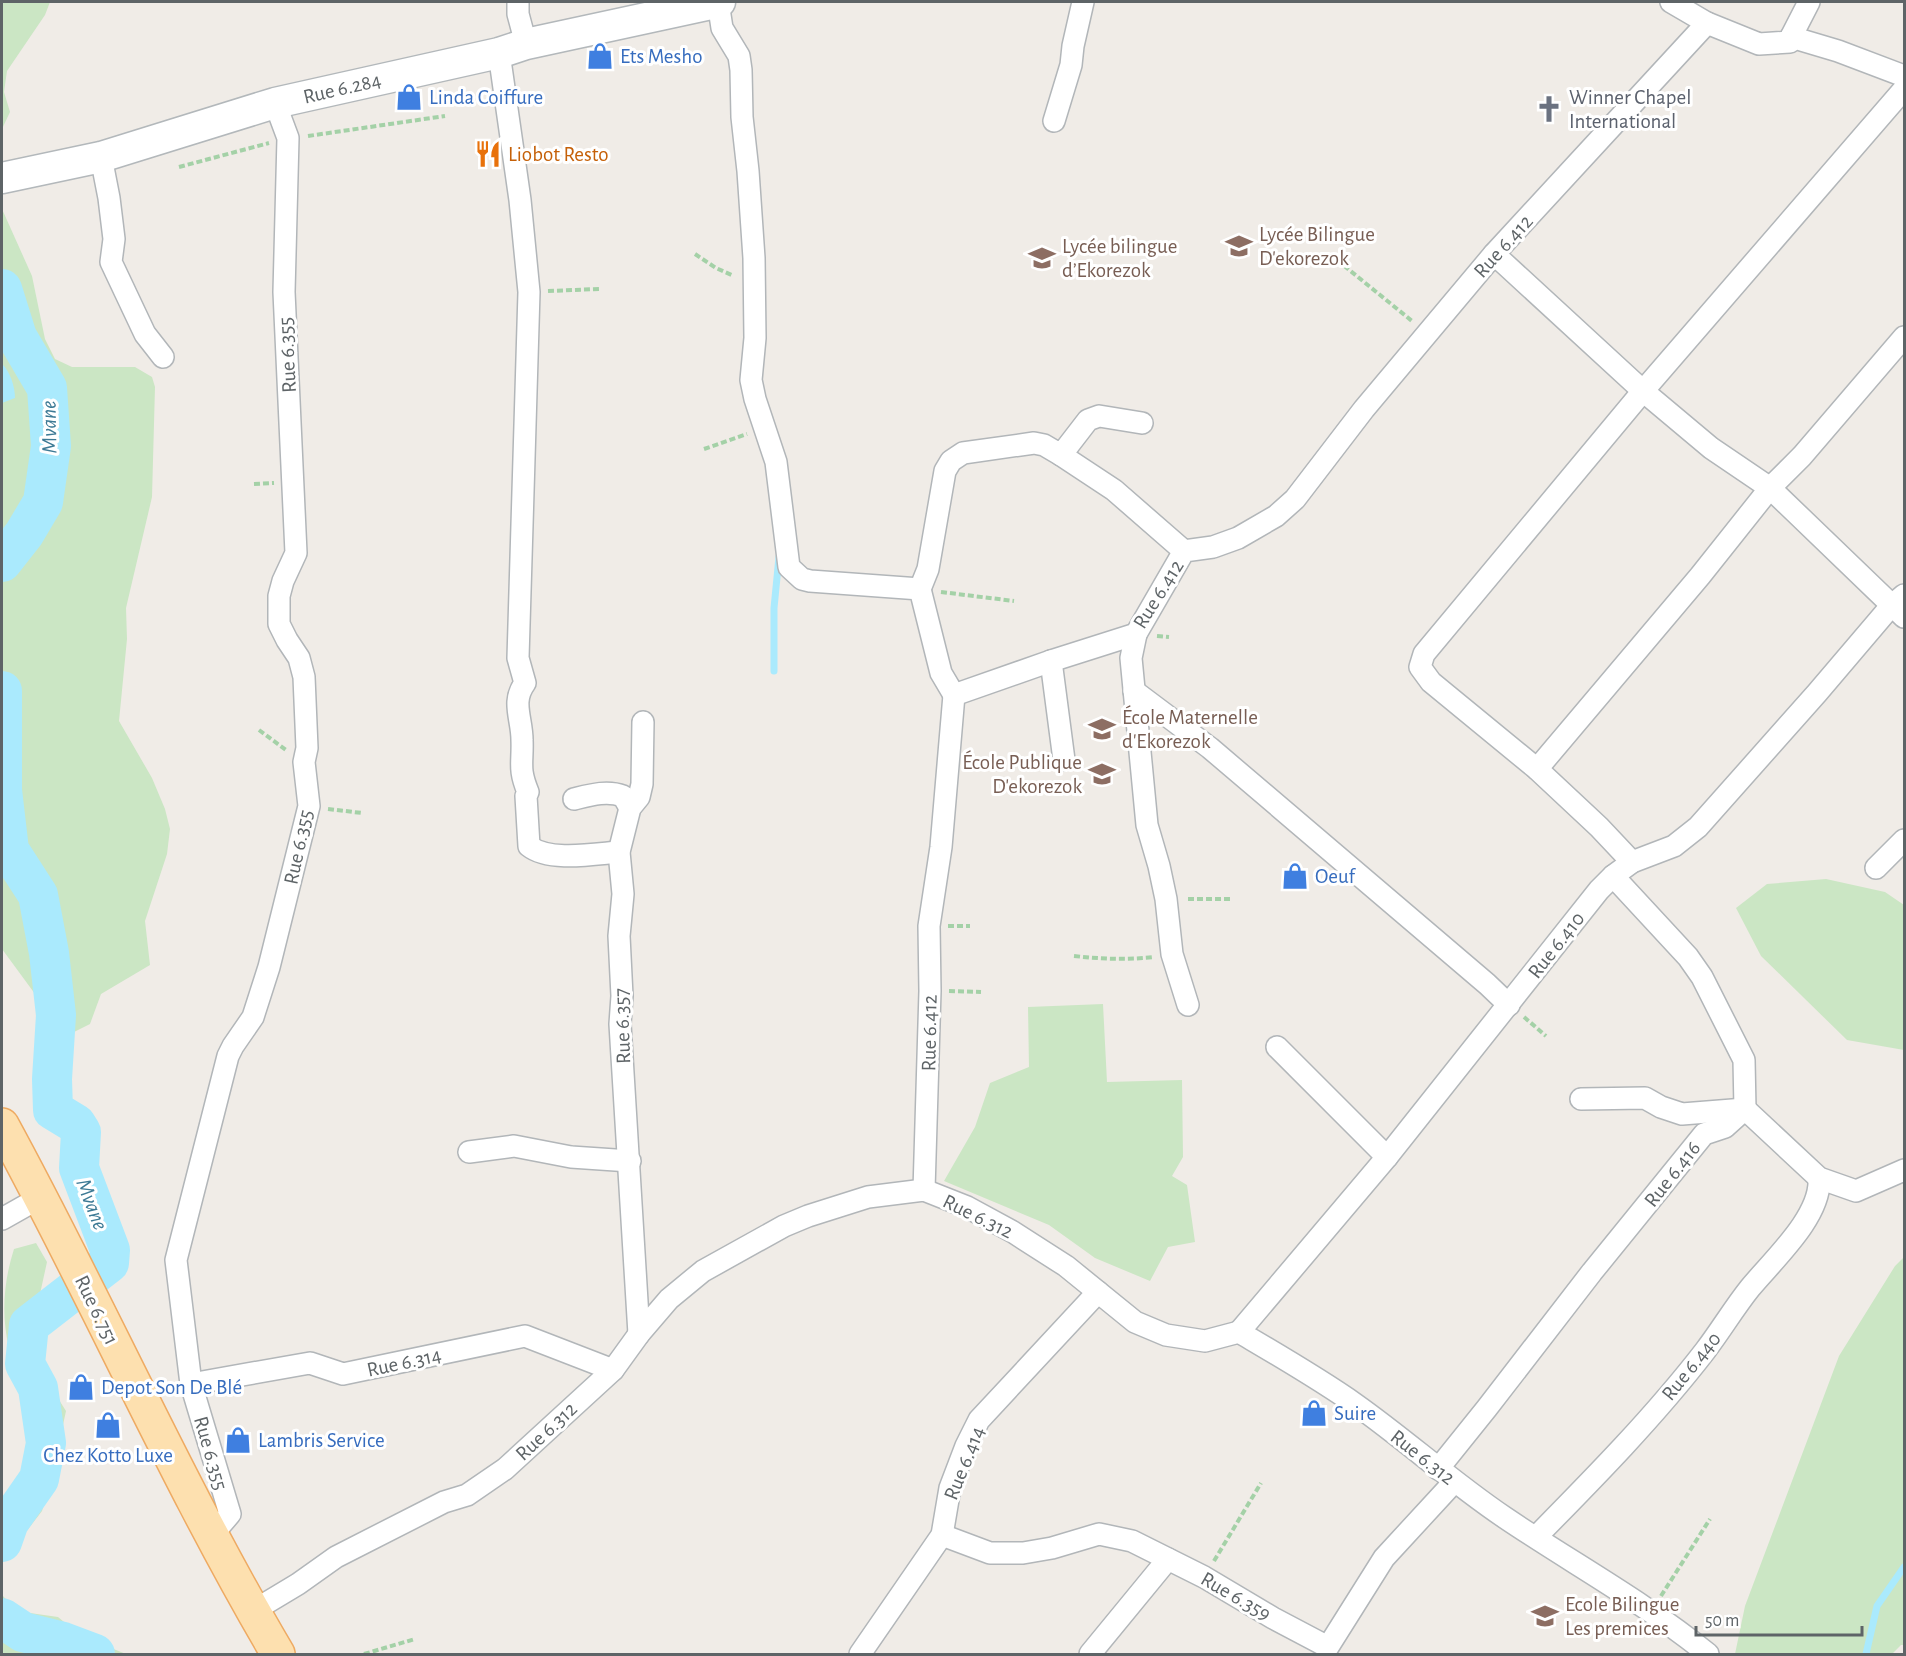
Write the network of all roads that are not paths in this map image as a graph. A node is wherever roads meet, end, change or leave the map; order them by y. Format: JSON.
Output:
{"nodes":[{"id":1,"x":518,"y":2,"type":"edge"},
{"id":2,"x":719,"y":2,"type":"edge"},
{"id":3,"x":1083,"y":2,"type":"edge"},
{"id":4,"x":1671,"y":2,"type":"edge"},
{"id":5,"x":1809,"y":2,"type":"edge"},
{"id":6,"x":1707,"y":23,"type":"junction"},
{"id":7,"x":1791,"y":37,"type":"junction"},
{"id":8,"x":513,"y":48,"type":"junction"},
{"id":9,"x":1905,"y":76,"type":"edge"},
{"id":10,"x":1905,"y":89,"type":"edge"},
{"id":11,"x":275,"y":104,"type":"junction"},
{"id":12,"x":1054,"y":121,"type":"dead end"},
{"id":13,"x":101,"y":157,"type":"junction"},
{"id":14,"x":2,"y":178,"type":"edge"},
{"id":15,"x":1494,"y":254,"type":"junction"},
{"id":16,"x":1905,"y":337,"type":"edge"},
{"id":17,"x":163,"y":357,"type":"dead end"},
{"id":18,"x":1643,"y":391,"type":"junction"},
{"id":19,"x":1142,"y":423,"type":"dead end"},
{"id":20,"x":1061,"y":455,"type":"junction"},
{"id":21,"x":1770,"y":488,"type":"junction"},
{"id":22,"x":1184,"y":551,"type":"junction"},
{"id":23,"x":920,"y":589,"type":"junction"},
{"id":24,"x":1900,"y":606,"type":"edge"},
{"id":25,"x":1136,"y":634,"type":"junction"},
{"id":26,"x":1051,"y":661,"type":"junction"},
{"id":27,"x":1134,"y":691,"type":"junction"},
{"id":28,"x":954,"y":695,"type":"junction"},
{"id":29,"x":644,"y":723,"type":"dead end"},
{"id":30,"x":1064,"y":760,"type":"dead end"},
{"id":31,"x":1537,"y":769,"type":"junction"},
{"id":32,"x":574,"y":799,"type":"dead end"},
{"id":33,"x":630,"y":808,"type":"junction"},
{"id":34,"x":1905,"y":840,"type":"edge"},
{"id":35,"x":619,"y":852,"type":"junction"},
{"id":36,"x":1632,"y":862,"type":"junction"},
{"id":37,"x":1876,"y":868,"type":"dead end"},
{"id":38,"x":1612,"y":876,"type":"junction"},
{"id":39,"x":1188,"y":1005,"type":"dead end"},
{"id":40,"x":1509,"y":1005,"type":"junction"},
{"id":41,"x":1277,"y":1047,"type":"dead end"},
{"id":42,"x":1581,"y":1099,"type":"dead end"},
{"id":43,"x":1745,"y":1109,"type":"junction"},
{"id":44,"x":2,"y":1125,"type":"edge"},
{"id":45,"x":469,"y":1152,"type":"dead end"},
{"id":46,"x":1387,"y":1157,"type":"junction"},
{"id":47,"x":630,"y":1161,"type":"junction"},
{"id":48,"x":1905,"y":1170,"type":"edge"},
{"id":49,"x":1819,"y":1178,"type":"junction"},
{"id":50,"x":924,"y":1190,"type":"junction"},
{"id":51,"x":41,"y":1197,"type":"junction"},
{"id":52,"x":2,"y":1219,"type":"edge"},
{"id":53,"x":1098,"y":1292,"type":"junction"},
{"id":54,"x":1239,"y":1332,"type":"junction"},
{"id":55,"x":639,"y":1334,"type":"junction"},
{"id":56,"x":613,"y":1370,"type":"junction"},
{"id":57,"x":191,"y":1384,"type":"junction"},
{"id":58,"x":1446,"y":1475,"type":"junction"},
{"id":59,"x":212,"y":1535,"type":"junction"},
{"id":60,"x":942,"y":1535,"type":"junction"},
{"id":61,"x":1536,"y":1537,"type":"junction"},
{"id":62,"x":1168,"y":1559,"type":"junction"},
{"id":63,"x":253,"y":1611,"type":"junction"},
{"id":64,"x":1325,"y":1651,"type":"edge"},
{"id":65,"x":278,"y":1654,"type":"edge"},
{"id":66,"x":861,"y":1654,"type":"edge"},
{"id":67,"x":1090,"y":1654,"type":"edge"},
{"id":68,"x":1708,"y":1654,"type":"edge"}],
"edges":[{"from":1,"to":8,"type":"street"},
{"from":2,"to":8,"type":"street","name":"Rue 6.284"},
{"from":2,"to":23,"type":"street"},
{"from":3,"to":12,"type":"street"},
{"from":4,"to":6,"type":"street"},
{"from":5,"to":7,"type":"street"},
{"from":6,"to":7,"type":"street"},
{"from":6,"to":15,"type":"street","name":"Rue 6.412"},
{"from":7,"to":9,"type":"street"},
{"from":8,"to":11,"type":"street","name":"Rue 6.284"},
{"from":8,"to":35,"type":"street"},
{"from":10,"to":18,"type":"street"},
{"from":11,"to":13,"type":"street","name":"Rue 6.284"},
{"from":11,"to":57,"type":"street","name":"Rue 6.355"},
{"from":13,"to":14,"type":"street","name":"Rue 6.284"},
{"from":13,"to":17,"type":"street"},
{"from":15,"to":18,"type":"street"},
{"from":15,"to":22,"type":"street","name":"Rue 6.412"},
{"from":16,"to":21,"type":"street"},
{"from":18,"to":21,"type":"street"},
{"from":18,"to":31,"type":"street"},
{"from":19,"to":20,"type":"street"},
{"from":20,"to":22,"type":"street"},
{"from":20,"to":23,"type":"street"},
{"from":21,"to":24,"type":"street"},
{"from":21,"to":31,"type":"street"},
{"from":22,"to":25,"type":"street","name":"Rue 6.412"},
{"from":23,"to":28,"type":"street"},
{"from":24,"to":36,"type":"street","name":"Rue 6.410"},
{"from":25,"to":26,"type":"street","name":"Rue 6.412"},
{"from":25,"to":27,"type":"street"},
{"from":26,"to":28,"type":"street","name":"Rue 6.412"},
{"from":26,"to":30,"type":"street"},
{"from":27,"to":39,"type":"street"},
{"from":27,"to":40,"type":"street"},
{"from":28,"to":50,"type":"street","name":"Rue 6.412"},
{"from":29,"to":33,"type":"street","name":"Rue 6.357"},
{"from":31,"to":36,"type":"street"},
{"from":32,"to":33,"type":"street"},
{"from":33,"to":35,"type":"street","name":"Rue 6.357"},
{"from":34,"to":37,"type":"street"},
{"from":35,"to":47,"type":"street","name":"Rue 6.357"},
{"from":36,"to":38,"type":"street","name":"Rue 6.410"},
{"from":38,"to":40,"type":"street","name":"Rue 6.410"},
{"from":38,"to":43,"type":"street"},
{"from":40,"to":46,"type":"street","name":"Rue 6.410"},
{"from":41,"to":46,"type":"street"},
{"from":42,"to":43,"type":"street"},
{"from":43,"to":49,"type":"street"},
{"from":43,"to":58,"type":"street","name":"Rue 6.416"},
{"from":44,"to":51,"type":"main road","name":"Rue 6.751"},
{"from":45,"to":47,"type":"street"},
{"from":46,"to":54,"type":"street","name":"Rue 6.410"},
{"from":47,"to":55,"type":"street","name":"Rue 6.357"},
{"from":48,"to":49,"type":"street"},
{"from":49,"to":61,"type":"street","name":"Rue 6.440"},
{"from":50,"to":53,"type":"street","name":"Rue 6.312"},
{"from":50,"to":55,"type":"street","name":"Rue 6.312"},
{"from":51,"to":52,"type":"street"},
{"from":51,"to":59,"type":"main road","name":"Rue 6.751"},
{"from":53,"to":54,"type":"street","name":"Rue 6.312"},
{"from":53,"to":60,"type":"street","name":"Rue 6.414"},
{"from":54,"to":58,"type":"street","name":"Rue 6.312"},
{"from":55,"to":56,"type":"street","name":"Rue 6.312"},
{"from":56,"to":57,"type":"street","name":"Rue 6.314"},
{"from":56,"to":63,"type":"street","name":"Rue 6.312"},
{"from":57,"to":59,"type":"street","name":"Rue 6.355"},
{"from":58,"to":61,"type":"street","name":"Rue 6.312"},
{"from":58,"to":64,"type":"street","name":"Rue 6.359"},
{"from":59,"to":63,"type":"main road","name":"Rue 6.751"},
{"from":60,"to":62,"type":"street","name":"Rue 6.359"},
{"from":60,"to":66,"type":"street","name":"Rue 6.414"},
{"from":61,"to":68,"type":"street","name":"Rue 6.312"},
{"from":62,"to":64,"type":"street","name":"Rue 6.359"},
{"from":62,"to":67,"type":"street"},
{"from":63,"to":65,"type":"main road","name":"Rue 6.751"}]}
